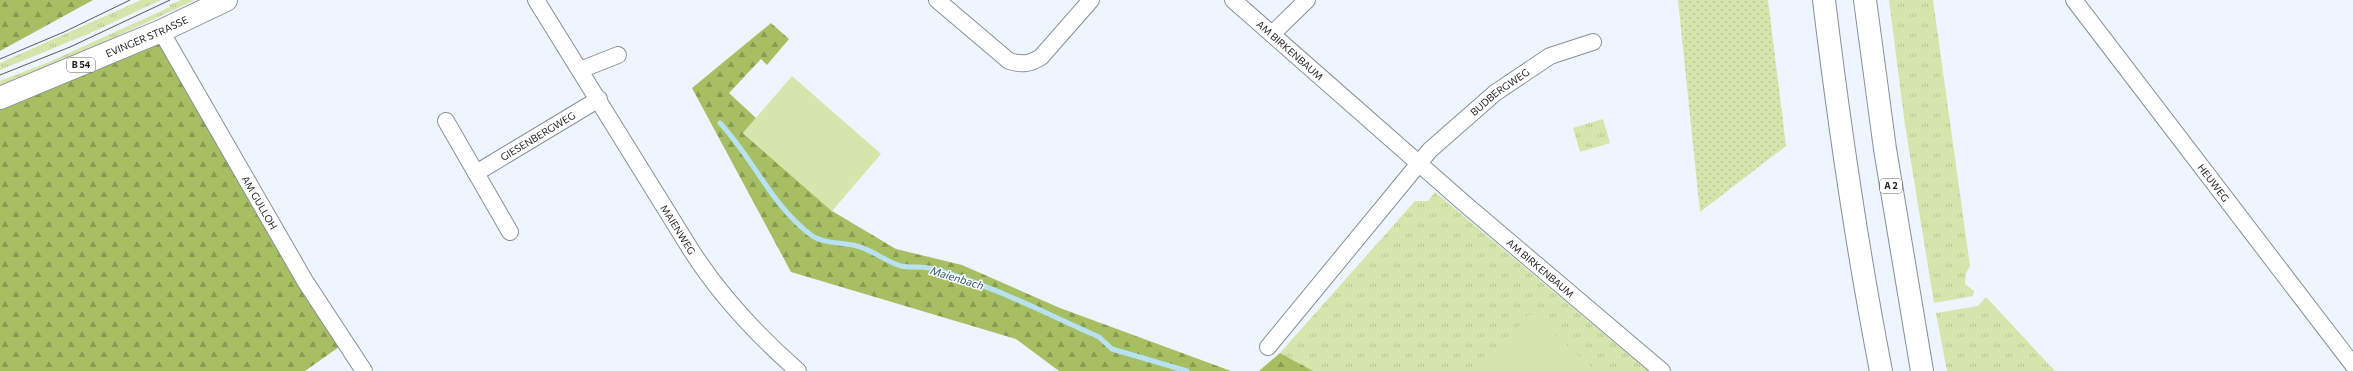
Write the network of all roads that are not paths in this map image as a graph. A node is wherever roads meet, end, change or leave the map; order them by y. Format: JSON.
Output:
{"nodes":[{"id":1,"x":226,"y":0,"type":"edge"},
{"id":2,"x":536,"y":0,"type":"edge"},
{"id":3,"x":937,"y":0,"type":"edge"},
{"id":4,"x":1090,"y":0,"type":"edge"},
{"id":5,"x":1233,"y":0,"type":"edge"},
{"id":6,"x":1307,"y":0,"type":"edge"},
{"id":7,"x":1824,"y":0,"type":"edge"},
{"id":8,"x":1865,"y":0,"type":"edge"},
{"id":9,"x":2074,"y":0,"type":"edge"},
{"id":10,"x":161,"y":31,"type":"junction"},
{"id":11,"x":1272,"y":34,"type":"junction"},
{"id":12,"x":1593,"y":42,"type":"dead end"},
{"id":13,"x":618,"y":55,"type":"dead end"},
{"id":14,"x":580,"y":70,"type":"junction"},
{"id":15,"x":0,"y":98,"type":"edge"},
{"id":16,"x":599,"y":99,"type":"junction"},
{"id":17,"x":446,"y":121,"type":"dead end"},
{"id":18,"x":1420,"y":162,"type":"junction"},
{"id":19,"x":476,"y":173,"type":"junction"},
{"id":20,"x":510,"y":232,"type":"dead end"},
{"id":21,"x":1268,"y":347,"type":"dead end"},
{"id":22,"x":2353,"y":365,"type":"edge"},
{"id":23,"x":364,"y":371,"type":"edge"},
{"id":24,"x":798,"y":371,"type":"edge"},
{"id":25,"x":1662,"y":371,"type":"edge"},
{"id":26,"x":1881,"y":371,"type":"edge"},
{"id":27,"x":1922,"y":371,"type":"edge"}],
"edges":[{"from":1,"to":10,"type":"main road","name":"EVINGER STRASSE","number":"B 54"},
{"from":2,"to":14,"type":"street","name":"MAIENWEG"},
{"from":3,"to":4,"type":"street"},
{"from":5,"to":11,"type":"street","name":"AM BIRKENBAUM"},
{"from":6,"to":11,"type":"street"},
{"from":7,"to":26,"type":"main road"},
{"from":8,"to":27,"type":"main road","number":"A 2"},
{"from":9,"to":22,"type":"street","name":"HEUWEG"},
{"from":10,"to":15,"type":"main road","name":"EVINGER STRASSE","number":"B 54"},
{"from":10,"to":23,"type":"street","name":"AM GULLOH"},
{"from":11,"to":18,"type":"street","name":"AM BIRKENBAUM"},
{"from":12,"to":18,"type":"street","name":"BUDBERGWEG"},
{"from":13,"to":14,"type":"street"},
{"from":14,"to":16,"type":"street","name":"MAIENWEG"},
{"from":16,"to":19,"type":"street","name":"GIESENBERGWEG"},
{"from":16,"to":24,"type":"street","name":"MAIENWEG"},
{"from":17,"to":19,"type":"street"},
{"from":18,"to":21,"type":"street"},
{"from":18,"to":25,"type":"street","name":"AM BIRKENBAUM"},
{"from":19,"to":20,"type":"street"}]}
